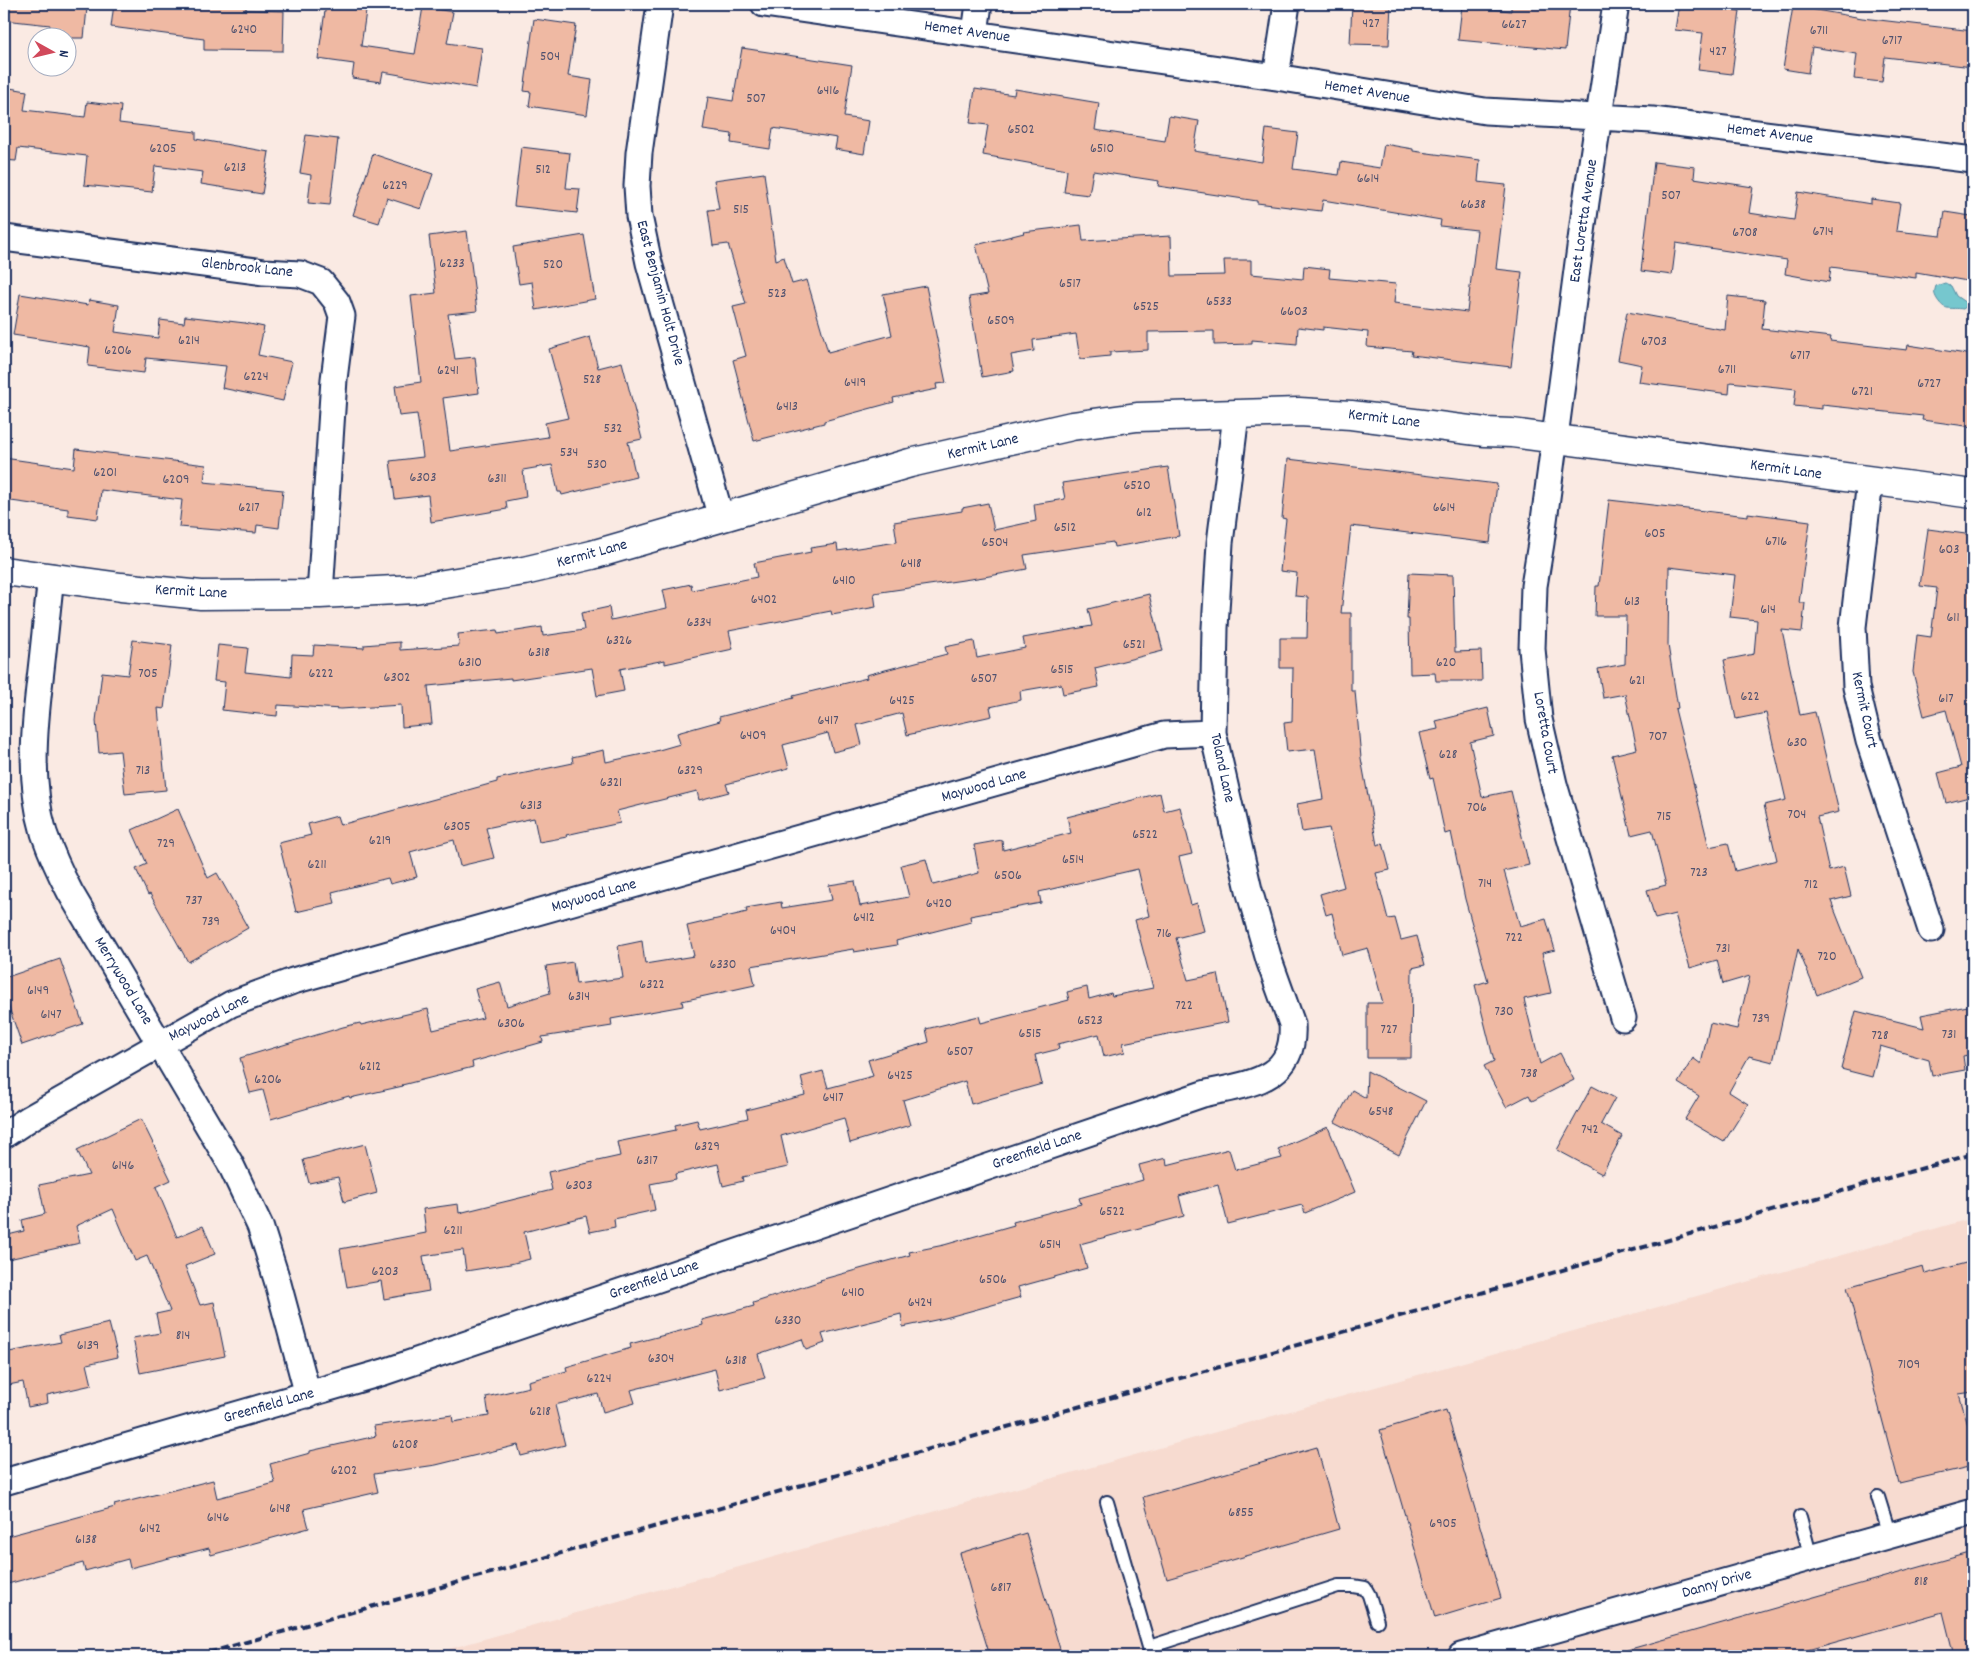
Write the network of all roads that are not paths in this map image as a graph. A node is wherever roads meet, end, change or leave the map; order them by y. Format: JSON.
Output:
{"nodes":[{"id":1,"x":660,"y":4,"type":"edge"},
{"id":2,"x":764,"y":4,"type":"edge"},
{"id":3,"x":979,"y":4,"type":"edge"},
{"id":4,"x":1287,"y":4,"type":"edge"},
{"id":5,"x":1616,"y":4,"type":"edge"},
{"id":6,"x":975,"y":33,"type":"junction"},
{"id":7,"x":1276,"y":77,"type":"junction"},
{"id":8,"x":1600,"y":117,"type":"junction"},
{"id":9,"x":1973,"y":160,"type":"edge"},
{"id":10,"x":4,"y":238,"type":"edge"},
{"id":11,"x":1236,"y":415,"type":"junction"},
{"id":12,"x":1555,"y":439,"type":"junction"},
{"id":13,"x":1870,"y":481,"type":"junction"},
{"id":14,"x":1973,"y":494,"type":"edge"},
{"id":15,"x":721,"y":518,"type":"junction"},
{"id":16,"x":4,"y":570,"type":"edge"},
{"id":17,"x":51,"y":577,"type":"junction"},
{"id":18,"x":320,"y":594,"type":"junction"},
{"id":19,"x":1213,"y":733,"type":"junction"},
{"id":20,"x":1931,"y":930,"type":"dead end"},
{"id":21,"x":1623,"y":1018,"type":"dead end"},
{"id":22,"x":159,"y":1043,"type":"junction"},
{"id":23,"x":1289,"y":1052,"type":"joint"},
{"id":24,"x":4,"y":1136,"type":"edge"},
{"id":25,"x":308,"y":1395,"type":"junction"},
{"id":26,"x":4,"y":1482,"type":"edge"},
{"id":27,"x":1878,"y":1497,"type":"dead end"},
{"id":28,"x":1107,"y":1502,"type":"dead end"},
{"id":29,"x":1973,"y":1512,"type":"edge"},
{"id":30,"x":1800,"y":1517,"type":"dead end"},
{"id":31,"x":1890,"y":1536,"type":"junction"},
{"id":32,"x":1811,"y":1558,"type":"junction"},
{"id":33,"x":1377,"y":1621,"type":"dead end"},
{"id":34,"x":1151,"y":1652,"type":"edge"},
{"id":35,"x":1461,"y":1656,"type":"edge"}],
"edges":[{"from":1,"to":15,"type":"street","name":"East Benjamin Holt Drive"},
{"from":2,"to":6,"type":"street","name":"Hemet Avenue"},
{"from":3,"to":6,"type":"street"},
{"from":4,"to":7,"type":"street"},
{"from":5,"to":8,"type":"street","name":"East Loretta Avenue"},
{"from":6,"to":7,"type":"street","name":"Hemet Avenue"},
{"from":7,"to":8,"type":"street","name":"Hemet Avenue"},
{"from":8,"to":9,"type":"street","name":"Hemet Avenue"},
{"from":8,"to":12,"type":"street","name":"East Loretta Avenue"},
{"from":10,"to":18,"type":"street","name":"Glenbrook Lane"},
{"from":11,"to":12,"type":"street","name":"Kermit Lane"},
{"from":11,"to":15,"type":"street","name":"Kermit Lane"},
{"from":11,"to":19,"type":"street","name":"Toland Lane"},
{"from":12,"to":13,"type":"street","name":"Kermit Lane"},
{"from":12,"to":21,"type":"street","name":"Loretta Court"},
{"from":13,"to":14,"type":"street","name":"Kermit Lane"},
{"from":13,"to":20,"type":"street","name":"Kermit Court"},
{"from":15,"to":18,"type":"street","name":"Kermit Lane"},
{"from":16,"to":17,"type":"street","name":"Kermit Lane"},
{"from":17,"to":18,"type":"street","name":"Kermit Lane"},
{"from":17,"to":22,"type":"street","name":"Merrywood Lane"},
{"from":19,"to":22,"type":"street","name":"Maywood Lane"},
{"from":19,"to":23,"type":"street","name":"Toland Lane"},
{"from":22,"to":24,"type":"street","name":"Maywood Lane"},
{"from":22,"to":25,"type":"street","name":"Merrywood Lane"},
{"from":23,"to":25,"type":"street","name":"Greenfield Lane"},
{"from":25,"to":26,"type":"street","name":"Greenfield Lane"},
{"from":27,"to":31,"type":"lane"},
{"from":28,"to":34,"type":"lane"},
{"from":29,"to":31,"type":"street","name":"Danny Drive"},
{"from":30,"to":32,"type":"lane"},
{"from":31,"to":32,"type":"street","name":"Danny Drive"},
{"from":32,"to":35,"type":"street","name":"Danny Drive"},
{"from":33,"to":34,"type":"lane"}]}
